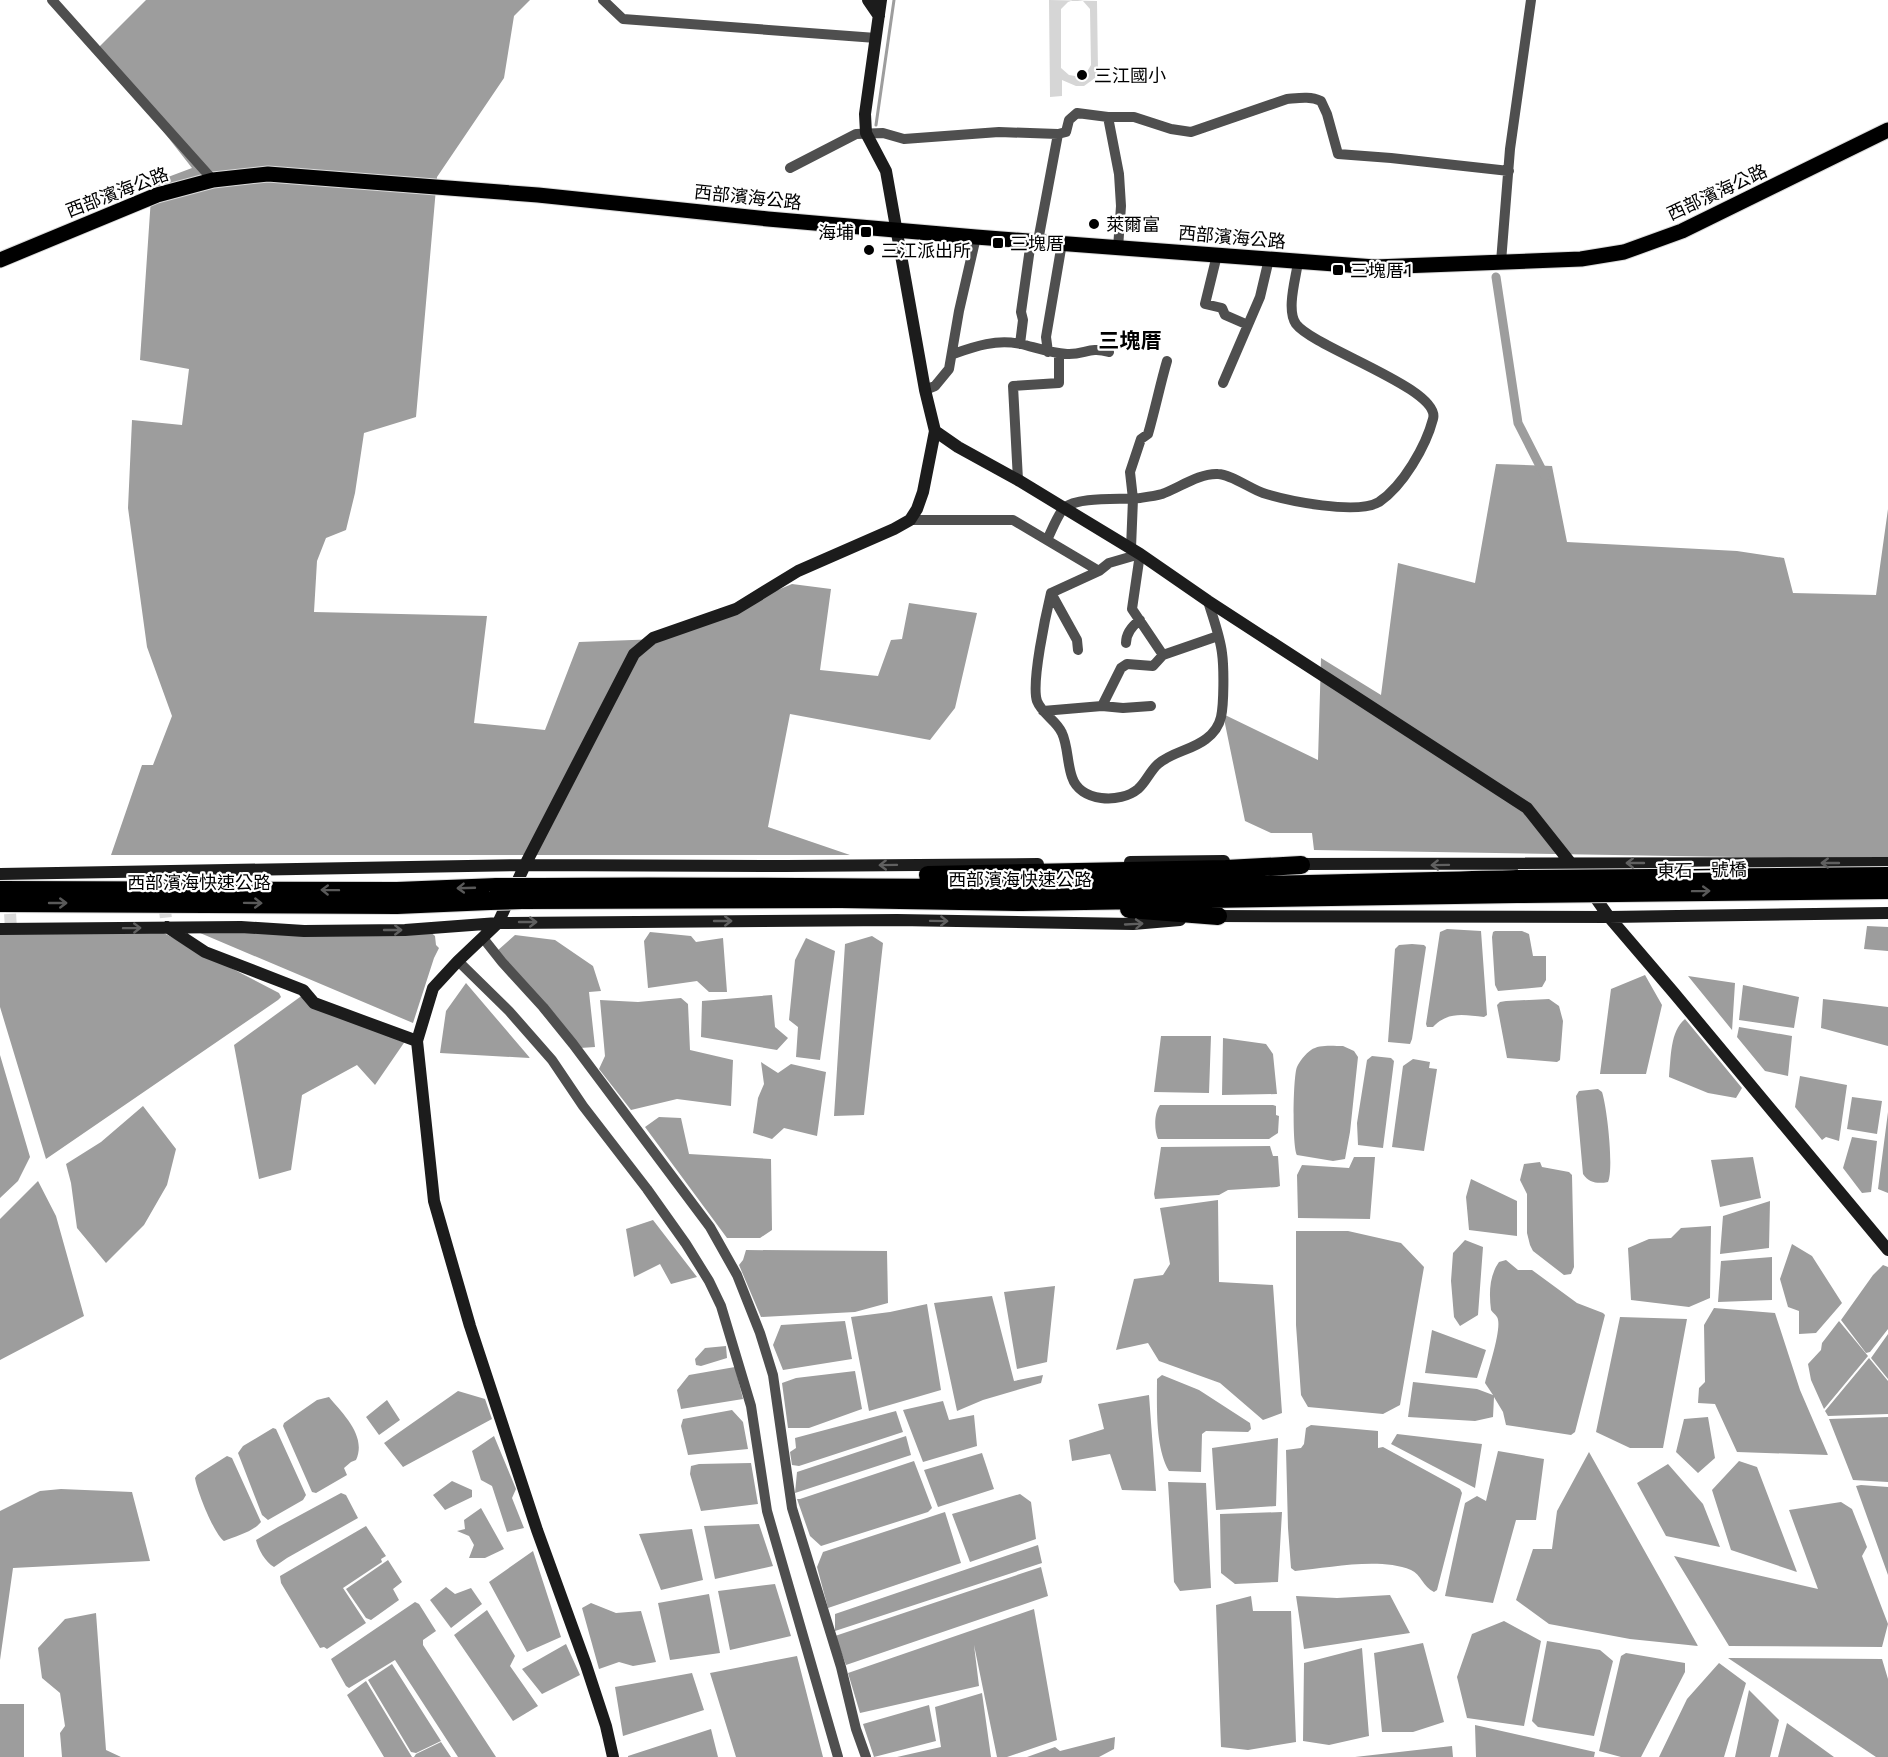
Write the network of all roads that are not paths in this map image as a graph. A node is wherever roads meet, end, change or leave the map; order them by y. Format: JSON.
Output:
{"nodes":[{"id":1,"x":52,"y":0,"type":"edge"},
{"id":2,"x":603,"y":0,"type":"edge"},
{"id":3,"x":868,"y":0,"type":"edge"},
{"id":4,"x":881,"y":0,"type":"edge"},
{"id":5,"x":1531,"y":0,"type":"edge"},
{"id":6,"x":879,"y":16,"type":"junction"},
{"id":7,"x":876,"y":38,"type":"junction"},
{"id":8,"x":1108,"y":117,"type":"junction"},
{"id":9,"x":1888,"y":130,"type":"edge"},
{"id":10,"x":866,"y":133,"type":"junction"},
{"id":11,"x":1058,"y":134,"type":"junction"},
{"id":12,"x":790,"y":168,"type":"dead end"},
{"id":13,"x":1509,"y":171,"type":"junction"},
{"id":14,"x":213,"y":180,"type":"junction"},
{"id":15,"x":895,"y":230,"type":"junction"},
{"id":16,"x":976,"y":237,"type":"junction"},
{"id":17,"x":1034,"y":241,"type":"junction"},
{"id":18,"x":1062,"y":243,"type":"junction"},
{"id":19,"x":1118,"y":248,"type":"junction"},
{"id":20,"x":1217,"y":255,"type":"junction"},
{"id":21,"x":0,"y":260,"type":"edge"},
{"id":22,"x":1269,"y":260,"type":"junction"},
{"id":23,"x":1298,"y":262,"type":"junction"},
{"id":24,"x":1501,"y":262,"type":"junction"},
{"id":25,"x":1248,"y":325,"type":"junction"},
{"id":26,"x":1020,"y":344,"type":"junction"},
{"id":27,"x":1108,"y":352,"type":"dead end"},
{"id":28,"x":1054,"y":353,"type":"junction"},
{"id":29,"x":953,"y":354,"type":"junction"},
{"id":30,"x":1167,"y":361,"type":"dead end"},
{"id":31,"x":1223,"y":383,"type":"dead end"},
{"id":32,"x":926,"y":390,"type":"junction"},
{"id":33,"x":935,"y":431,"type":"junction"},
{"id":34,"x":1018,"y":480,"type":"junction"},
{"id":35,"x":1133,"y":499,"type":"junction"},
{"id":36,"x":1065,"y":508,"type":"junction"},
{"id":37,"x":910,"y":520,"type":"junction"},
{"id":38,"x":1047,"y":540,"type":"junction"},
{"id":39,"x":1136,"y":551,"type":"junction"},
{"id":40,"x":1099,"y":571,"type":"junction"},
{"id":41,"x":1051,"y":593,"type":"junction"},
{"id":42,"x":1208,"y":601,"type":"junction"},
{"id":43,"x":1140,"y":620,"type":"junction"},
{"id":44,"x":1218,"y":636,"type":"junction"},
{"id":45,"x":1126,"y":643,"type":"dead end"},
{"id":46,"x":1078,"y":650,"type":"dead end"},
{"id":47,"x":1163,"y":655,"type":"junction"},
{"id":48,"x":1102,"y":706,"type":"junction"},
{"id":49,"x":1151,"y":706,"type":"dead end"},
{"id":50,"x":1043,"y":711,"type":"junction"},
{"id":51,"x":1572,"y":863,"type":"junction"},
{"id":52,"x":1888,"y":863,"type":"edge"},
{"id":53,"x":525,"y":865,"type":"junction"},
{"id":54,"x":1301,"y":865,"type":"junction"},
{"id":55,"x":1888,"y":876,"type":"edge"},
{"id":56,"x":2,"y":877,"type":"edge"},
{"id":57,"x":1517,"y":886,"type":"junction"},
{"id":58,"x":1888,"y":890,"type":"edge"},
{"id":59,"x":704,"y":892,"type":"junction"},
{"id":60,"x":393,"y":898,"type":"junction"},
{"id":61,"x":0,"y":903,"type":"edge"},
{"id":62,"x":1888,"y":913,"type":"edge"},
{"id":63,"x":1218,"y":916,"type":"junction"},
{"id":64,"x":1609,"y":917,"type":"junction"},
{"id":65,"x":498,"y":923,"type":"junction"},
{"id":66,"x":167,"y":927,"type":"junction"},
{"id":67,"x":5,"y":929,"type":"edge"},
{"id":68,"x":481,"y":940,"type":"junction"},
{"id":69,"x":460,"y":958,"type":"junction"},
{"id":70,"x":417,"y":1041,"type":"junction"},
{"id":71,"x":1888,"y":1250,"type":"edge"},
{"id":72,"x":614,"y":1757,"type":"edge"},
{"id":73,"x":838,"y":1757,"type":"edge"},
{"id":74,"x":866,"y":1757,"type":"edge"}],
"edges":[{"from":1,"to":14,"type":"street"},
{"from":2,"to":7,"type":"street"},
{"from":3,"to":6,"type":"street"},
{"from":4,"to":6,"type":"street"},
{"from":5,"to":13,"type":"street"},
{"from":6,"to":7,"type":"street"},
{"from":7,"to":10,"type":"street"},
{"from":8,"to":11,"type":"street"},
{"from":8,"to":13,"type":"street"},
{"from":8,"to":19,"type":"street"},
{"from":9,"to":24,"type":"main road","name":"西部濱海公路"},
{"from":10,"to":11,"type":"street"},
{"from":10,"to":12,"type":"street"},
{"from":10,"to":15,"type":"street"},
{"from":11,"to":17,"type":"street"},
{"from":13,"to":24,"type":"street"},
{"from":14,"to":15,"type":"main road","name":"西部濱海公路"},
{"from":14,"to":21,"type":"main road","name":"西部濱海公路"},
{"from":15,"to":16,"type":"main road","name":"西部濱海公路"},
{"from":15,"to":32,"type":"street"},
{"from":16,"to":17,"type":"main road","name":"西部濱海公路"},
{"from":16,"to":29,"type":"street"},
{"from":17,"to":18,"type":"main road","name":"西部濱海公路"},
{"from":17,"to":26,"type":"street"},
{"from":18,"to":19,"type":"main road","name":"西部濱海公路"},
{"from":18,"to":28,"type":"street"},
{"from":19,"to":20,"type":"main road","name":"西部濱海公路"},
{"from":20,"to":22,"type":"main road","name":"西部濱海公路"},
{"from":20,"to":25,"type":"street"},
{"from":22,"to":23,"type":"main road","name":"西部濱海公路"},
{"from":22,"to":25,"type":"street"},
{"from":23,"to":24,"type":"main road","name":"西部濱海公路"},
{"from":23,"to":35,"type":"street"},
{"from":25,"to":31,"type":"street"},
{"from":26,"to":28,"type":"street"},
{"from":26,"to":29,"type":"street"},
{"from":27,"to":28,"type":"street"},
{"from":28,"to":34,"type":"street"},
{"from":29,"to":32,"type":"street"},
{"from":30,"to":35,"type":"street"},
{"from":32,"to":33,"type":"street"},
{"from":33,"to":34,"type":"street"},
{"from":33,"to":37,"type":"street"},
{"from":34,"to":36,"type":"street"},
{"from":35,"to":36,"type":"street"},
{"from":35,"to":39,"type":"street"},
{"from":36,"to":38,"type":"street"},
{"from":36,"to":39,"type":"street"},
{"from":37,"to":38,"type":"street"},
{"from":37,"to":53,"type":"street"},
{"from":38,"to":40,"type":"street"},
{"from":39,"to":40,"type":"street"},
{"from":39,"to":42,"type":"street"},
{"from":39,"to":43,"type":"street"},
{"from":40,"to":41,"type":"street"},
{"from":41,"to":46,"type":"street"},
{"from":41,"to":50,"type":"street"},
{"from":42,"to":44,"type":"street"},
{"from":42,"to":51,"type":"street"},
{"from":43,"to":45,"type":"street"},
{"from":43,"to":47,"type":"street"},
{"from":44,"to":47,"type":"street"},
{"from":44,"to":50,"type":"street"},
{"from":47,"to":48,"type":"street"},
{"from":48,"to":49,"type":"street"},
{"from":48,"to":50,"type":"street"},
{"from":52,"to":51,"type":"street","one_way":true},
{"from":51,"to":54,"type":"street","one_way":true},
{"from":51,"to":64,"type":"street"},
{"from":54,"to":53,"type":"street","one_way":true},
{"from":53,"to":56,"type":"street"},
{"from":53,"to":65,"type":"street"},
{"from":54,"to":59,"type":"highway"},
{"from":55,"to":57,"type":"highway","name":"東石一號橋","bridge":true},
{"from":60,"to":56,"type":"highway","name":"西部濱海快速公路","one_way":true},
{"from":57,"to":58,"type":"highway","name":"東石一號橋","one_way":true,"bridge":true},
{"from":57,"to":59,"type":"highway","name":"西部濱海快速公路"},
{"from":59,"to":60,"type":"highway","name":"西部濱海快速公路","bridge":true},
{"from":59,"to":63,"type":"highway"},
{"from":61,"to":60,"type":"highway","name":"西部濱海快速公路","one_way":true},
{"from":62,"to":64,"type":"street"},
{"from":63,"to":64,"type":"street"},
{"from":65,"to":63,"type":"street","one_way":true},
{"from":64,"to":71,"type":"street"},
{"from":66,"to":65,"type":"street","one_way":true},
{"from":65,"to":68,"type":"street"},
{"from":67,"to":66,"type":"street","one_way":true},
{"from":66,"to":70,"type":"street"},
{"from":68,"to":69,"type":"street"},
{"from":68,"to":74,"type":"street"},
{"from":69,"to":70,"type":"street"},
{"from":69,"to":73,"type":"street"},
{"from":70,"to":72,"type":"street"}]}
